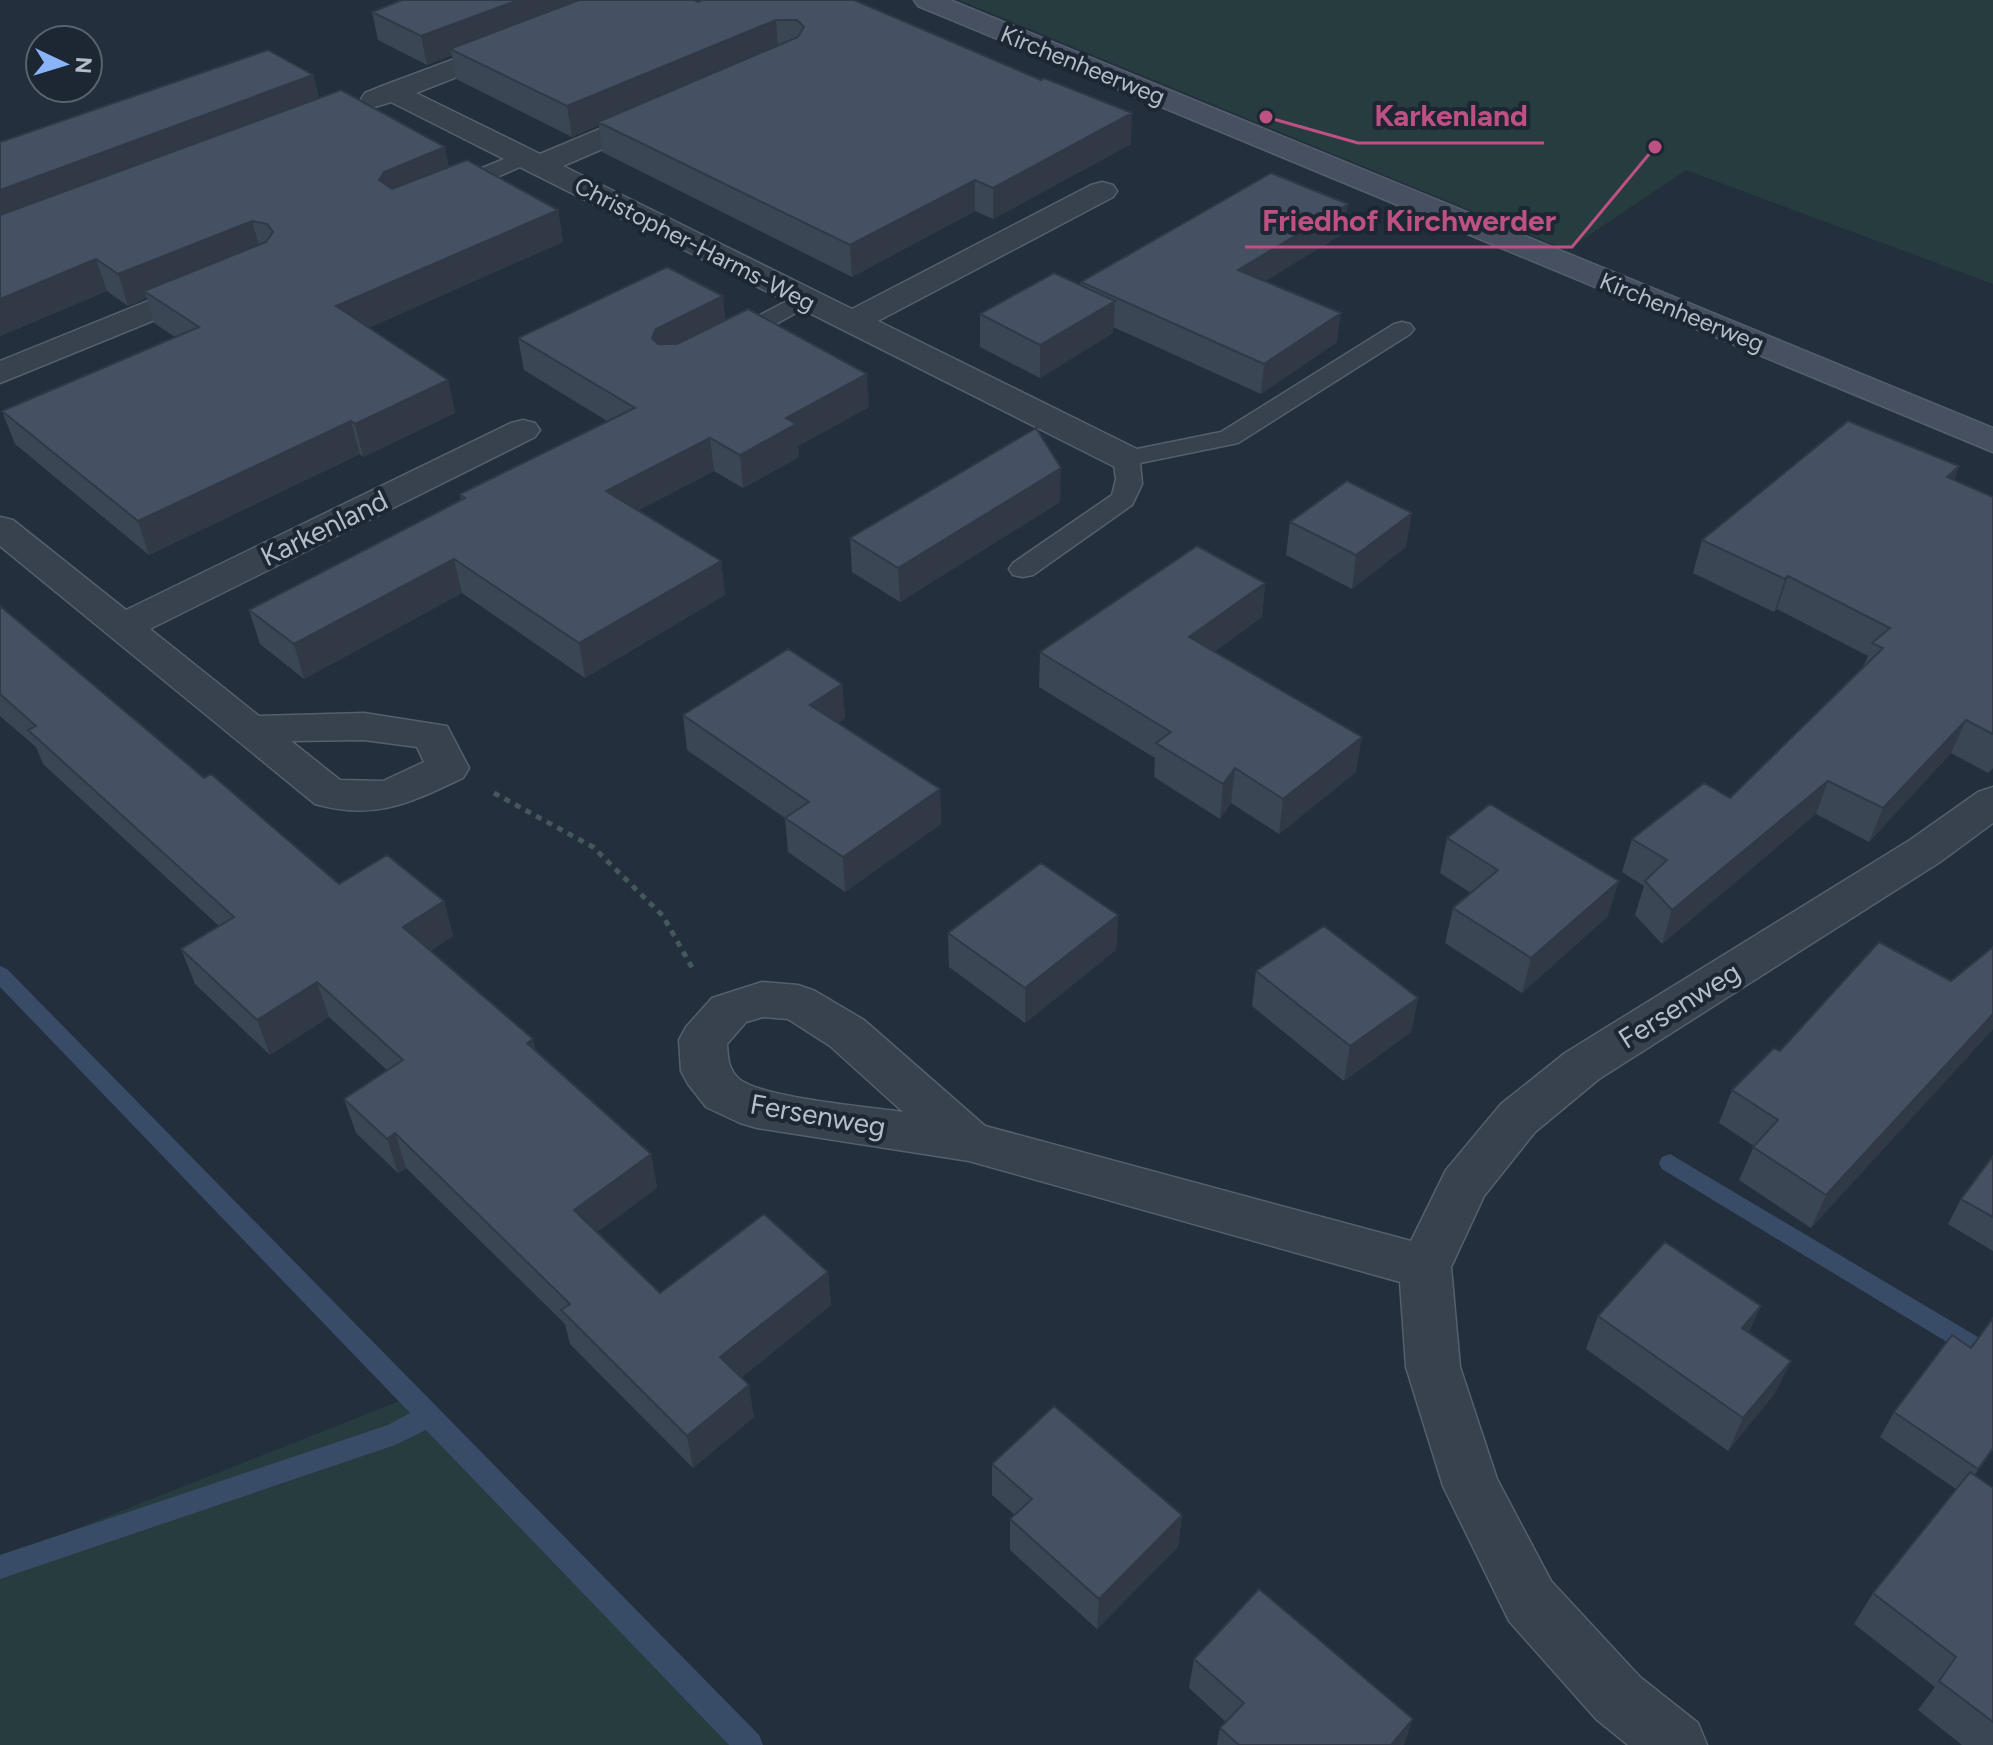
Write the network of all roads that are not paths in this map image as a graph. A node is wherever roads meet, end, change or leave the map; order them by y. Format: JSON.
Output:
{"nodes":[{"id":1,"x":927,"y":0,"type":"edge"},
{"id":2,"x":541,"y":35,"type":"edge"},
{"id":3,"x":392,"y":92,"type":"junction"},
{"id":4,"x":686,"y":102,"type":"edge"},
{"id":5,"x":348,"y":109,"type":"edge"},
{"id":6,"x":531,"y":161,"type":"junction"},
{"id":7,"x":1102,"y":191,"type":"dead end"},
{"id":8,"x":430,"y":198,"type":"edge"},
{"id":9,"x":233,"y":277,"type":"edge"},
{"id":10,"x":804,"y":299,"type":"junction"},
{"id":11,"x":850,"y":323,"type":"junction"},
{"id":12,"x":1402,"y":329,"type":"dead end"},
{"id":13,"x":713,"y":348,"type":"edge"},
{"id":14,"x":0,"y":373,"type":"edge"},
{"id":15,"x":523,"y":430,"type":"dead end"},
{"id":16,"x":1993,"y":441,"type":"edge"},
{"id":17,"x":1126,"y":458,"type":"junction"},
{"id":18,"x":0,"y":528,"type":"edge"},
{"id":19,"x":1023,"y":569,"type":"dead end"},
{"id":20,"x":125,"y":626,"type":"junction"},
{"id":21,"x":251,"y":730,"type":"junction"},
{"id":22,"x":1993,"y":802,"type":"edge"},
{"id":23,"x":969,"y":1141,"type":"junction"},
{"id":24,"x":1425,"y":1267,"type":"junction"},
{"id":25,"x":1676,"y":1745,"type":"edge"}],
"edges":[{"from":1,"to":16,"type":"main road","name":"Kirchenheerweg"},
{"from":2,"to":3,"type":"street"},
{"from":3,"to":5,"type":"street"},
{"from":3,"to":6,"type":"street","name":"Christopher-Harms-Weg"},
{"from":4,"to":6,"type":"street","name":"Christopher-Harms-Weg"},
{"from":6,"to":8,"type":"lane"},
{"from":6,"to":10,"type":"street","name":"Christopher-Harms-Weg"},
{"from":7,"to":11,"type":"street","name":"Christopher-Harms-Weg"},
{"from":9,"to":14,"type":"street"},
{"from":10,"to":11,"type":"street","name":"Christopher-Harms-Weg"},
{"from":10,"to":13,"type":"lane"},
{"from":11,"to":17,"type":"street","name":"Christopher-Harms-Weg"},
{"from":12,"to":17,"type":"lane"},
{"from":15,"to":20,"type":"street","name":"Karkenland"},
{"from":17,"to":19,"type":"lane"},
{"from":18,"to":20,"type":"street"},
{"from":20,"to":21,"type":"street"},
{"from":21,"to":21,"type":"street"},
{"from":22,"to":24,"type":"street","name":"Fersenweg"},
{"from":23,"to":23,"type":"street","name":"Fersenweg"},
{"from":23,"to":24,"type":"street","name":"Fersenweg"},
{"from":24,"to":25,"type":"street","name":"Fersenweg"}]}
